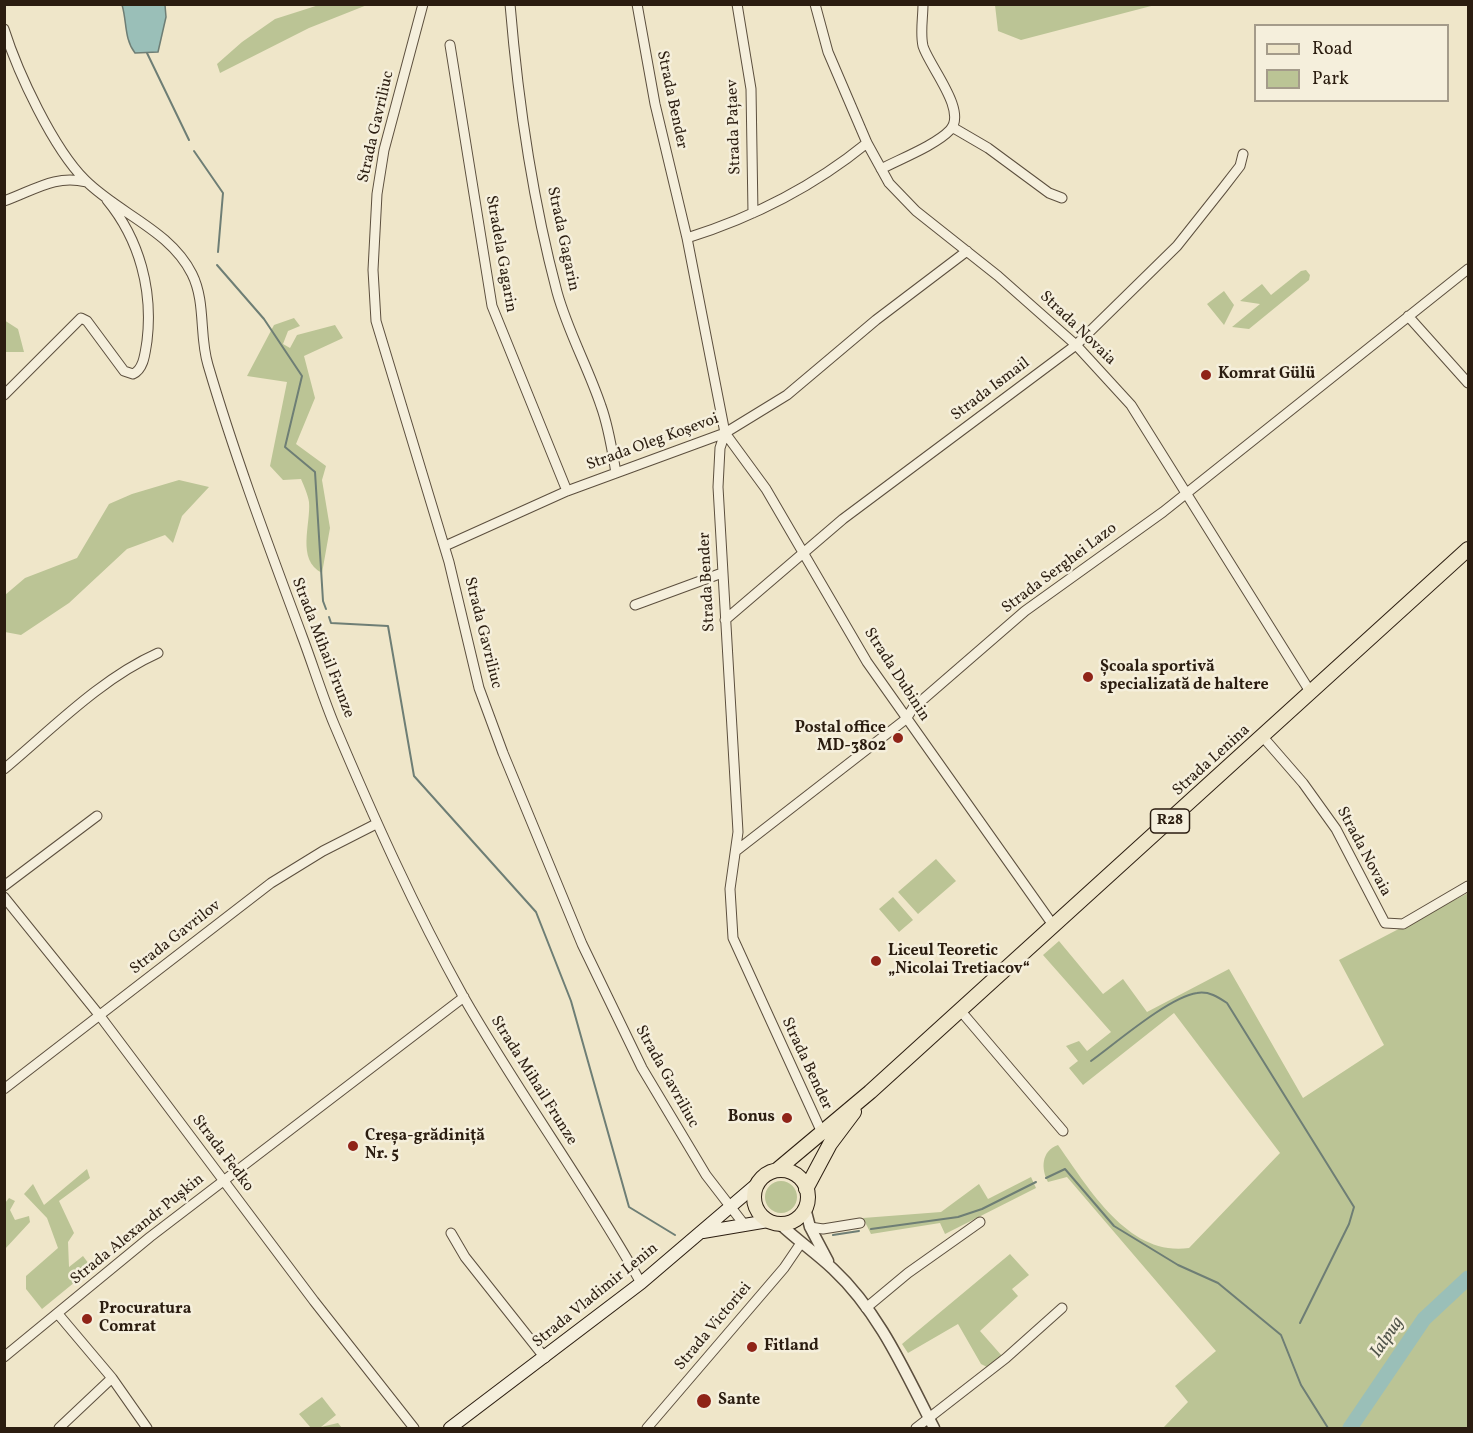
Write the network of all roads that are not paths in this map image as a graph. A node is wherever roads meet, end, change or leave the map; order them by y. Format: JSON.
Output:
{"nodes":[{"id":1,"x":423,"y":4,"type":"edge"},
{"id":2,"x":510,"y":4,"type":"edge"},
{"id":3,"x":637,"y":4,"type":"edge"},
{"id":4,"x":737,"y":4,"type":"edge"},
{"id":5,"x":815,"y":4,"type":"edge"},
{"id":6,"x":923,"y":4,"type":"edge"},
{"id":7,"x":4,"y":29,"type":"edge"},
{"id":8,"x":450,"y":45,"type":"dead end"},
{"id":9,"x":952,"y":127,"type":"junction"},
{"id":10,"x":867,"y":143,"type":"junction"},
{"id":11,"x":1243,"y":154,"type":"dead end"},
{"id":12,"x":881,"y":169,"type":"junction"},
{"id":13,"x":86,"y":182,"type":"junction"},
{"id":14,"x":100,"y":192,"type":"junction"},
{"id":15,"x":1062,"y":198,"type":"dead end"},
{"id":16,"x":4,"y":201,"type":"edge"},
{"id":17,"x":753,"y":213,"type":"junction"},
{"id":18,"x":687,"y":238,"type":"junction"},
{"id":19,"x":967,"y":251,"type":"junction"},
{"id":20,"x":1468,"y":269,"type":"edge"},
{"id":21,"x":1408,"y":316,"type":"junction"},
{"id":22,"x":1076,"y":345,"type":"junction"},
{"id":23,"x":1468,"y":382,"type":"edge"},
{"id":24,"x":4,"y":395,"type":"edge"},
{"id":25,"x":725,"y":434,"type":"junction"},
{"id":26,"x":616,"y":473,"type":"junction"},
{"id":27,"x":567,"y":491,"type":"junction"},
{"id":28,"x":1187,"y":492,"type":"junction"},
{"id":29,"x":445,"y":546,"type":"junction"},
{"id":30,"x":1468,"y":549,"type":"edge"},
{"id":31,"x":803,"y":551,"type":"junction"},
{"id":32,"x":722,"y":573,"type":"junction"},
{"id":33,"x":635,"y":605,"type":"dead end"},
{"id":34,"x":725,"y":620,"type":"junction"},
{"id":35,"x":158,"y":653,"type":"dead end"},
{"id":36,"x":1311,"y":693,"type":"junction"},
{"id":37,"x":906,"y":719,"type":"junction"},
{"id":38,"x":1263,"y":737,"type":"junction"},
{"id":39,"x":4,"y":769,"type":"edge"},
{"id":40,"x":97,"y":816,"type":"dead end"},
{"id":41,"x":376,"y":824,"type":"junction"},
{"id":42,"x":736,"y":851,"type":"junction"},
{"id":43,"x":4,"y":886,"type":"edge"},
{"id":44,"x":1468,"y":886,"type":"edge"},
{"id":45,"x":4,"y":897,"type":"edge"},
{"id":46,"x":1053,"y":925,"type":"junction"},
{"id":47,"x":464,"y":997,"type":"junction"},
{"id":48,"x":959,"y":1009,"type":"junction"},
{"id":49,"x":100,"y":1016,"type":"junction"},
{"id":50,"x":4,"y":1089,"type":"edge"},
{"id":51,"x":870,"y":1092,"type":"junction"},
{"id":52,"x":1062,"y":1131,"type":"dead end"},
{"id":53,"x":821,"y":1132,"type":"junction"},
{"id":54,"x":830,"y":1144,"type":"junction"},
{"id":55,"x":777,"y":1170,"type":"junction"},
{"id":56,"x":223,"y":1181,"type":"junction"},
{"id":57,"x":757,"y":1184,"type":"junction"},
{"id":58,"x":806,"y":1188,"type":"junction"},
{"id":59,"x":730,"y":1207,"type":"junction"},
{"id":60,"x":805,"y":1208,"type":"junction"},
{"id":61,"x":980,"y":1221,"type":"dead end"},
{"id":62,"x":774,"y":1222,"type":"junction"},
{"id":63,"x":743,"y":1223,"type":"junction"},
{"id":64,"x":860,"y":1223,"type":"dead end"},
{"id":65,"x":810,"y":1227,"type":"junction"},
{"id":66,"x":451,"y":1233,"type":"dead end"},
{"id":67,"x":699,"y":1233,"type":"junction"},
{"id":68,"x":801,"y":1243,"type":"junction"},
{"id":69,"x":833,"y":1269,"type":"junction"},
{"id":70,"x":641,"y":1283,"type":"junction"},
{"id":71,"x":866,"y":1308,"type":"junction"},
{"id":72,"x":1062,"y":1308,"type":"dead end"},
{"id":73,"x":58,"y":1314,"type":"junction"},
{"id":74,"x":4,"y":1357,"type":"edge"},
{"id":75,"x":545,"y":1358,"type":"junction"},
{"id":76,"x":112,"y":1378,"type":"junction"},
{"id":77,"x":931,"y":1424,"type":"edge"},
{"id":78,"x":59,"y":1428,"type":"edge"},
{"id":79,"x":147,"y":1428,"type":"edge"},
{"id":80,"x":414,"y":1428,"type":"edge"},
{"id":81,"x":450,"y":1428,"type":"edge"},
{"id":82,"x":647,"y":1428,"type":"edge"},
{"id":83,"x":916,"y":1428,"type":"edge"}],
"edges":[{"from":1,"to":29,"type":"street","name":"Strada Gavriliuc"},
{"from":2,"to":26,"type":"street","name":"Strada Gagarin"},
{"from":3,"to":18,"type":"street","name":"Strada Bender"},
{"from":4,"to":17,"type":"street","name":"Strada Pațaev"},
{"from":5,"to":10,"type":"street","name":"Strada Novaia"},
{"from":6,"to":9,"type":"street"},
{"from":7,"to":13,"type":"street","name":"Strada Mihail Frunze"},
{"from":8,"to":27,"type":"street","name":"Stradela Gagarin"},
{"from":9,"to":12,"type":"street"},
{"from":9,"to":15,"type":"street"},
{"from":10,"to":12,"type":"street","name":"Strada Novaia"},
{"from":10,"to":17,"type":"street"},
{"from":11,"to":22,"type":"street","name":"Strada Ismail"},
{"from":12,"to":19,"type":"street","name":"Strada Novaia"},
{"from":13,"to":14,"type":"street","name":"Strada Mihail Frunze"},
{"from":13,"to":16,"type":"street"},
{"from":14,"to":24,"type":"street"},
{"from":14,"to":41,"type":"street","name":"Strada Mihail Frunze"},
{"from":17,"to":18,"type":"street"},
{"from":18,"to":25,"type":"street","name":"Strada Bender"},
{"from":19,"to":22,"type":"street","name":"Strada Novaia"},
{"from":19,"to":25,"type":"street","name":"Strada Oleg Koşevoi"},
{"from":20,"to":21,"type":"street","name":"Strada Serghei Lazo"},
{"from":21,"to":23,"type":"street"},
{"from":21,"to":28,"type":"street","name":"Strada Serghei Lazo"},
{"from":22,"to":28,"type":"street","name":"Strada Novaia"},
{"from":22,"to":31,"type":"street","name":"Strada Ismail"},
{"from":25,"to":26,"type":"street","name":"Strada Oleg Koşevoi"},
{"from":25,"to":31,"type":"street","name":"Strada Dubinin"},
{"from":25,"to":32,"type":"street","name":"Strada Bender"},
{"from":26,"to":27,"type":"street","name":"Strada Oleg Koşevoi"},
{"from":27,"to":29,"type":"street","name":"Strada Oleg Koşevoi"},
{"from":28,"to":36,"type":"street","name":"Strada Novaia"},
{"from":28,"to":37,"type":"street","name":"Strada Serghei Lazo"},
{"from":29,"to":59,"type":"street","name":"Strada Gavriliuc"},
{"from":30,"to":36,"type":"main road","name":"Strada Lenina","number":"R28"},
{"from":31,"to":34,"type":"street","name":"Strada Ismail"},
{"from":31,"to":37,"type":"street","name":"Strada Dubinin"},
{"from":32,"to":33,"type":"street"},
{"from":32,"to":34,"type":"street","name":"Strada Bender"},
{"from":34,"to":42,"type":"street","name":"Strada Bender"},
{"from":35,"to":39,"type":"street"},
{"from":36,"to":38,"type":"main road","name":"Strada Lenina","number":"R28"},
{"from":37,"to":42,"type":"street","name":"Strada Serghei Lazo"},
{"from":37,"to":46,"type":"street","name":"Strada Dubinin"},
{"from":38,"to":44,"type":"street","name":"Strada Novaia"},
{"from":38,"to":46,"type":"main road","name":"Strada Lenina","number":"R28"},
{"from":40,"to":43,"type":"street"},
{"from":41,"to":47,"type":"street","name":"Strada Mihail Frunze"},
{"from":41,"to":49,"type":"street","name":"Strada Gavrilov"},
{"from":42,"to":53,"type":"street","name":"Strada Bender"},
{"from":45,"to":49,"type":"street","name":"Strada Fedko"},
{"from":46,"to":48,"type":"main road","name":"Strada Lenina","number":"R28"},
{"from":47,"to":56,"type":"street","name":"Strada Alexandr Pușkin"},
{"from":47,"to":70,"type":"street","name":"Strada Mihail Frunze"},
{"from":48,"to":51,"type":"main road","name":"Strada Lenina","number":"R28"},
{"from":48,"to":52,"type":"street"},
{"from":49,"to":50,"type":"street","name":"Strada Gavrilov"},
{"from":49,"to":56,"type":"street","name":"Strada Fedko"},
{"from":51,"to":53,"type":"main road","number":"R28"},
{"from":51,"to":54,"type":"main road","number":"R28"},
{"from":53,"to":54,"type":"street","name":"Strada Bender"},
{"from":53,"to":55,"type":"main road","number":"R28"},
{"from":54,"to":58,"type":"main road","number":"R28"},
{"from":55,"to":57,"type":"main road","number":"R28"},
{"from":55,"to":58,"type":"main road"},
{"from":56,"to":73,"type":"street","name":"Strada Alexandr Pușkin"},
{"from":56,"to":80,"type":"street","name":"Strada Fedko"},
{"from":57,"to":59,"type":"main road","name":"Strada Vladimir Lenin"},
{"from":57,"to":62,"type":"main road"},
{"from":58,"to":60,"type":"main road","number":"R28"},
{"from":59,"to":63,"type":"street","name":"Strada Gavriliuc"},
{"from":59,"to":67,"type":"main road","name":"Strada Vladimir Lenin"},
{"from":60,"to":62,"type":"main road"},
{"from":60,"to":65,"type":"street"},
{"from":61,"to":71,"type":"street"},
{"from":62,"to":63,"type":"main road"},
{"from":62,"to":68,"type":"street"},
{"from":63,"to":67,"type":"main road"},
{"from":64,"to":65,"type":"street"},
{"from":65,"to":69,"type":"street"},
{"from":66,"to":75,"type":"street"},
{"from":67,"to":70,"type":"main road","name":"Strada Vladimir Lenin"},
{"from":68,"to":69,"type":"street"},
{"from":68,"to":82,"type":"street","name":"Strada Victoriei"},
{"from":69,"to":71,"type":"street"},
{"from":70,"to":75,"type":"main road","name":"Strada Vladimir Lenin"},
{"from":71,"to":77,"type":"street"},
{"from":72,"to":77,"type":"street"},
{"from":73,"to":74,"type":"street","name":"Strada Alexandr Pușkin"},
{"from":73,"to":76,"type":"street"},
{"from":75,"to":81,"type":"main road","name":"Strada Vladimir Lenin"},
{"from":76,"to":78,"type":"street"},
{"from":76,"to":79,"type":"street"},
{"from":77,"to":83,"type":"street"}]}
